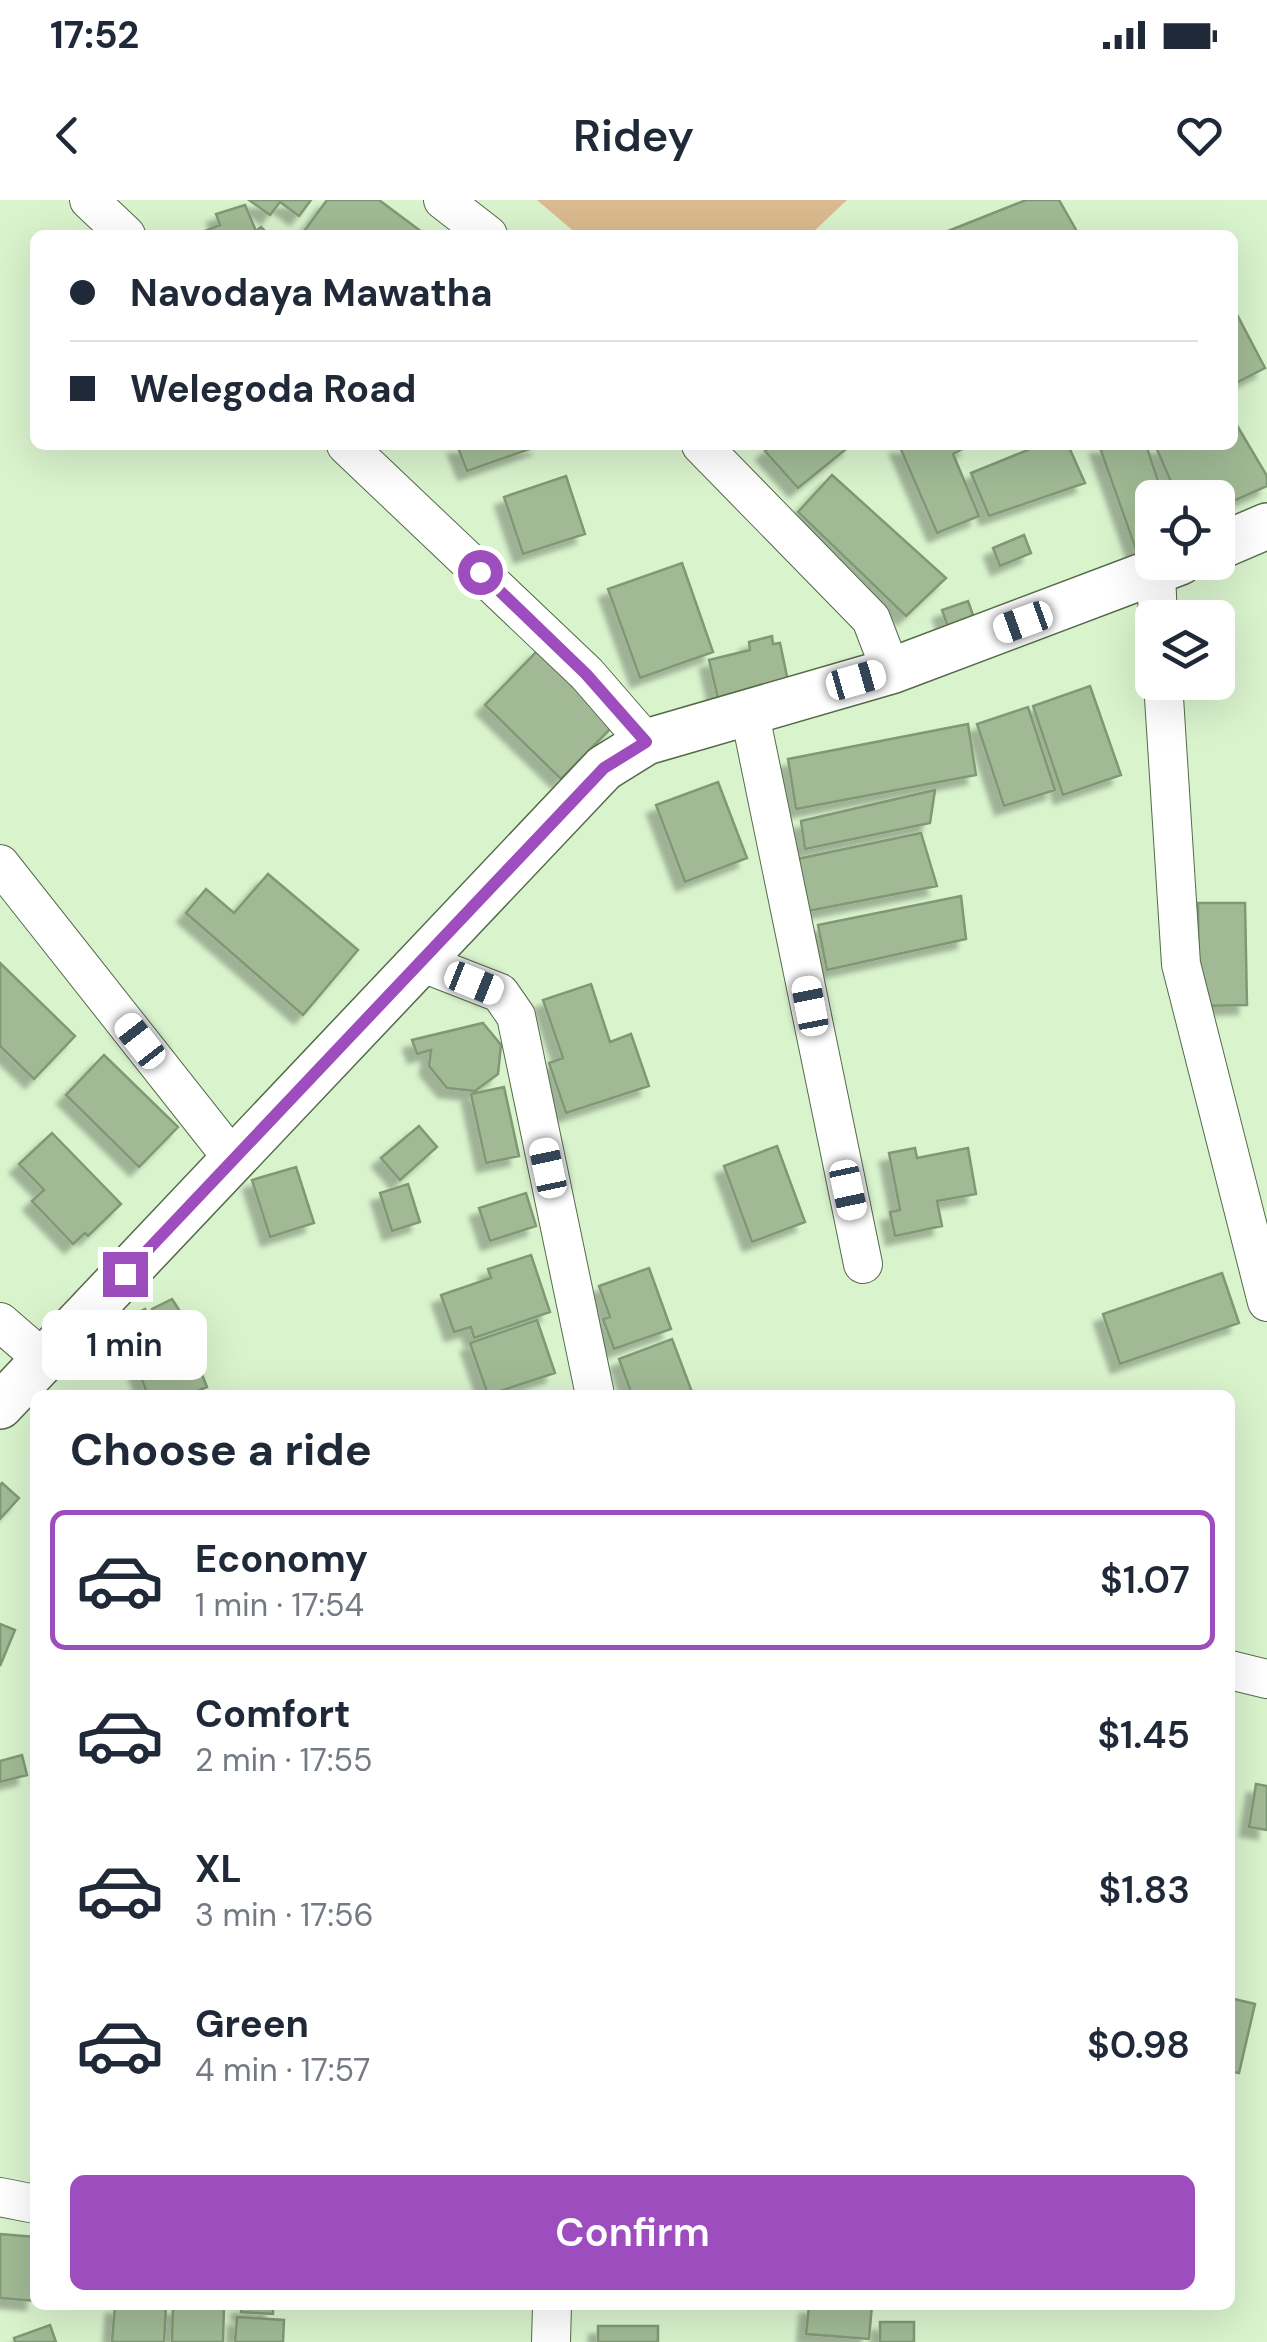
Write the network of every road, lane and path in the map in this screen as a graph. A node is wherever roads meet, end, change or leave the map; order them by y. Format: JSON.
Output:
{"nodes":[{"id":1,"x":89,"y":200,"type":"edge"},
{"id":2,"x":443,"y":200,"type":"edge"},
{"id":3,"x":121,"y":230,"type":"edge"},
{"id":4,"x":482,"y":230,"type":"edge"},
{"id":5,"x":351,"y":450,"type":"edge"},
{"id":6,"x":706,"y":450,"type":"edge"},
{"id":7,"x":1267,"y":526,"type":"edge"},
{"id":8,"x":1235,"y":540,"type":"edge"},
{"id":9,"x":1135,"y":580,"type":"edge"},
{"id":10,"x":891,"y":670,"type":"junction"},
{"id":11,"x":1163,"y":700,"type":"edge"},
{"id":12,"x":749,"y":710,"type":"junction"},
{"id":13,"x":646,"y":742,"type":"junction"},
{"id":14,"x":0,"y":864,"type":"edge"},
{"id":15,"x":422,"y":963,"type":"junction"},
{"id":16,"x":233,"y":1159,"type":"junction"},
{"id":17,"x":863,"y":1264,"type":"dead end"},
{"id":18,"x":1267,"y":1302,"type":"edge"},
{"id":19,"x":0,"y":1322,"type":"edge"},
{"id":20,"x":44,"y":1360,"type":"junction"},
{"id":21,"x":594,"y":1390,"type":"edge"},
{"id":22,"x":0,"y":1406,"type":"edge"},
{"id":23,"x":1235,"y":1671,"type":"edge"},
{"id":24,"x":1267,"y":1679,"type":"edge"},
{"id":25,"x":0,"y":2197,"type":"edge"},
{"id":26,"x":30,"y":2203,"type":"edge"},
{"id":27,"x":552,"y":2310,"type":"edge"},
{"id":28,"x":551,"y":2342,"type":"edge"}],
"edges":[{"from":1,"to":3,"type":"street"},
{"from":2,"to":4,"type":"street"},
{"from":5,"to":13,"type":"street"},
{"from":6,"to":10,"type":"street"},
{"from":7,"to":8,"type":"street"},
{"from":9,"to":10,"type":"street"},
{"from":10,"to":12,"type":"street"},
{"from":11,"to":18,"type":"street"},
{"from":12,"to":13,"type":"street"},
{"from":12,"to":17,"type":"street"},
{"from":13,"to":15,"type":"street"},
{"from":14,"to":16,"type":"street"},
{"from":15,"to":16,"type":"street"},
{"from":15,"to":21,"type":"street"},
{"from":16,"to":20,"type":"street"},
{"from":19,"to":20,"type":"street"},
{"from":20,"to":22,"type":"street"},
{"from":23,"to":24,"type":"street"},
{"from":25,"to":26,"type":"street"},
{"from":27,"to":28,"type":"street"}]}
